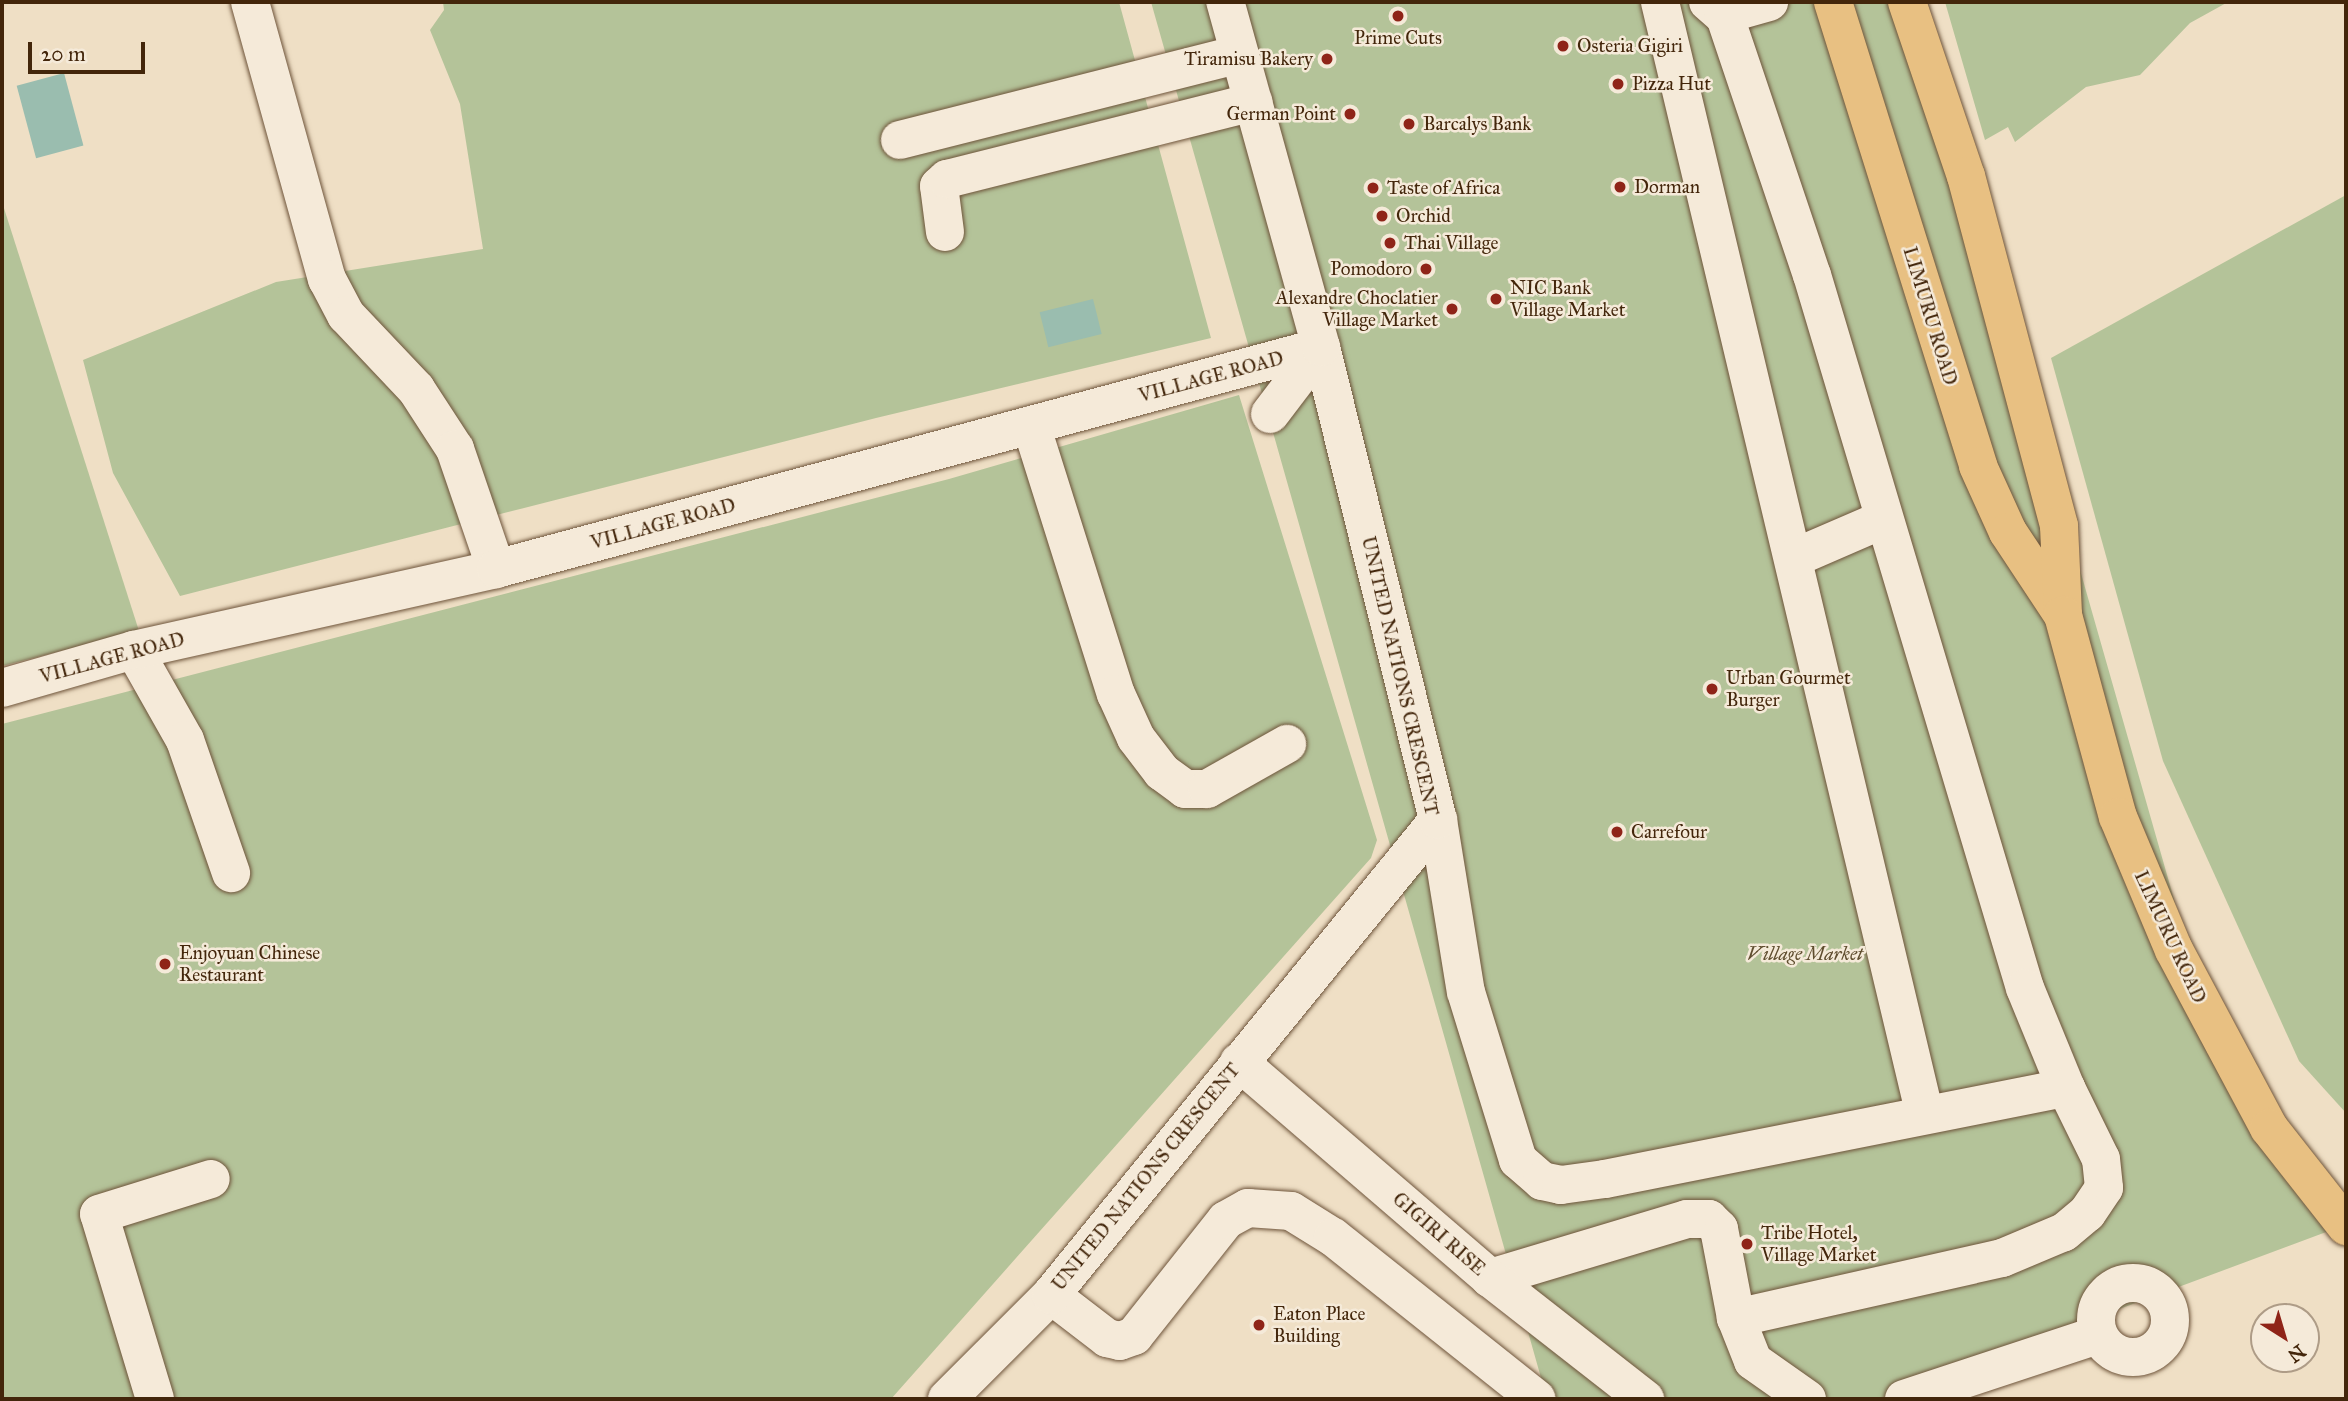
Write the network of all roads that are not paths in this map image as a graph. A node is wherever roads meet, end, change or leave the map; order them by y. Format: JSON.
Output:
{"nodes":[{"id":1,"x":250,"y":2,"type":"edge"},
{"id":2,"x":1225,"y":2,"type":"edge"},
{"id":3,"x":1660,"y":2,"type":"edge"},
{"id":4,"x":1769,"y":2,"type":"edge"},
{"id":5,"x":1832,"y":2,"type":"edge"},
{"id":6,"x":1907,"y":2,"type":"edge"},
{"id":7,"x":1717,"y":6,"type":"edge"},
{"id":8,"x":1239,"y":54,"type":"junction"},
{"id":9,"x":1253,"y":102,"type":"junction"},
{"id":10,"x":900,"y":140,"type":"dead end"},
{"id":11,"x":946,"y":232,"type":"dead end"},
{"id":12,"x":1321,"y":347,"type":"junction"},
{"id":13,"x":1270,"y":414,"type":"dead end"},
{"id":14,"x":1031,"y":425,"type":"junction"},
{"id":15,"x":1882,"y":520,"type":"junction"},
{"id":16,"x":1794,"y":558,"type":"junction"},
{"id":17,"x":496,"y":569,"type":"junction"},
{"id":18,"x":2063,"y":615,"type":"junction"},
{"id":19,"x":134,"y":650,"type":"junction"},
{"id":20,"x":2,"y":688,"type":"edge"},
{"id":21,"x":1287,"y":744,"type":"dead end"},
{"id":22,"x":1438,"y":820,"type":"junction"},
{"id":23,"x":230,"y":873,"type":"dead end"},
{"id":24,"x":1240,"y":1062,"type":"junction"},
{"id":25,"x":2066,"y":1088,"type":"junction"},
{"id":26,"x":1925,"y":1115,"type":"junction"},
{"id":27,"x":211,"y":1179,"type":"dead end"},
{"id":28,"x":2346,"y":1226,"type":"edge"},
{"id":29,"x":1490,"y":1278,"type":"junction"},
{"id":30,"x":1051,"y":1295,"type":"junction"},
{"id":31,"x":1736,"y":1318,"type":"junction"},
{"id":32,"x":2098,"y":1335,"type":"dead end"},
{"id":33,"x":155,"y":1399,"type":"edge"},
{"id":34,"x":947,"y":1399,"type":"edge"},
{"id":35,"x":1537,"y":1399,"type":"edge"},
{"id":36,"x":1645,"y":1399,"type":"edge"},
{"id":37,"x":1807,"y":1399,"type":"edge"},
{"id":38,"x":1904,"y":1399,"type":"edge"}],
"edges":[{"from":1,"to":17,"type":"street"},
{"from":2,"to":8,"type":"street","name":"UNITED NATIONS CRESCENT"},
{"from":3,"to":16,"type":"street"},
{"from":4,"to":7,"type":"street"},
{"from":5,"to":18,"type":"main road","name":"LIMURU ROAD"},
{"from":6,"to":18,"type":"main road","name":"LIMURU ROAD"},
{"from":7,"to":15,"type":"street"},
{"from":8,"to":9,"type":"street","name":"UNITED NATIONS CRESCENT"},
{"from":8,"to":10,"type":"street"},
{"from":9,"to":11,"type":"street"},
{"from":9,"to":12,"type":"street","name":"UNITED NATIONS CRESCENT"},
{"from":12,"to":13,"type":"street"},
{"from":12,"to":14,"type":"street","name":"VILLAGE ROAD"},
{"from":12,"to":22,"type":"street","name":"UNITED NATIONS CRESCENT"},
{"from":14,"to":17,"type":"street","name":"VILLAGE ROAD"},
{"from":14,"to":21,"type":"street"},
{"from":15,"to":16,"type":"street"},
{"from":15,"to":25,"type":"street"},
{"from":16,"to":26,"type":"street"},
{"from":17,"to":19,"type":"street","name":"VILLAGE ROAD"},
{"from":18,"to":28,"type":"main road","name":"LIMURU ROAD"},
{"from":19,"to":20,"type":"street","name":"VILLAGE ROAD"},
{"from":19,"to":23,"type":"street"},
{"from":22,"to":24,"type":"street","name":"UNITED NATIONS CRESCENT"},
{"from":22,"to":26,"type":"street"},
{"from":24,"to":29,"type":"street","name":"GIGIRI RISE"},
{"from":24,"to":30,"type":"street","name":"UNITED NATIONS CRESCENT"},
{"from":25,"to":26,"type":"street"},
{"from":25,"to":31,"type":"street"},
{"from":27,"to":33,"type":"street"},
{"from":29,"to":31,"type":"street"},
{"from":29,"to":36,"type":"street","name":"GIGIRI RISE"},
{"from":30,"to":34,"type":"street","name":"UNITED NATIONS CRESCENT"},
{"from":30,"to":35,"type":"street"},
{"from":31,"to":37,"type":"street"},
{"from":32,"to":38,"type":"street"}]}
